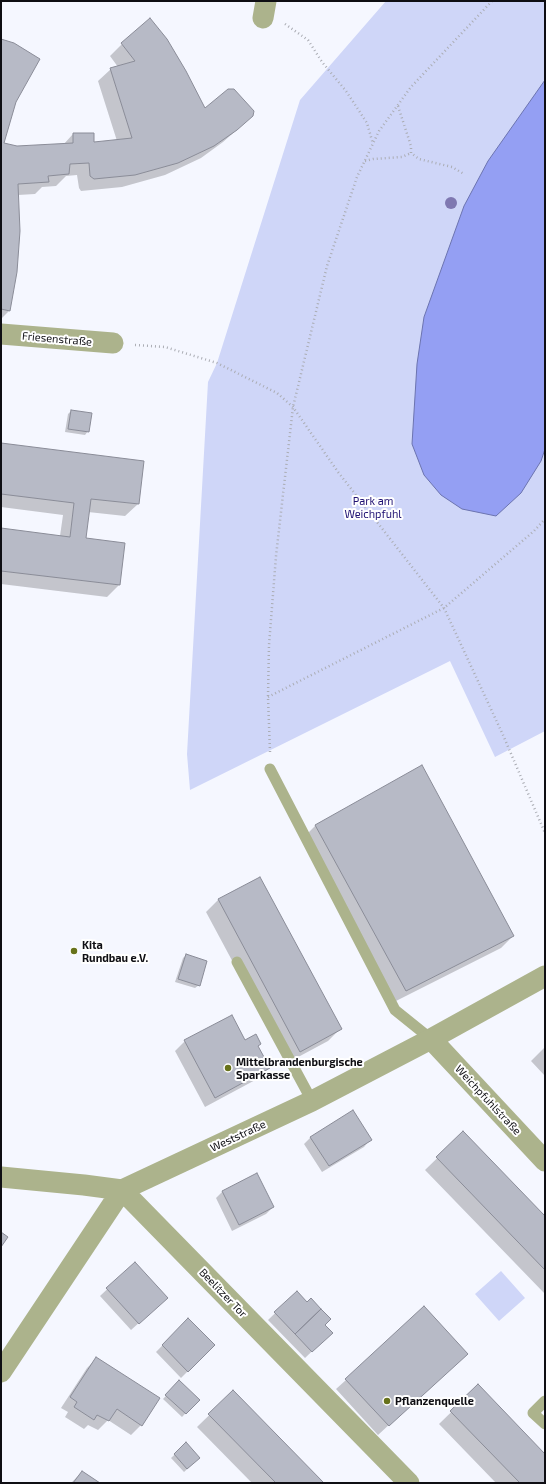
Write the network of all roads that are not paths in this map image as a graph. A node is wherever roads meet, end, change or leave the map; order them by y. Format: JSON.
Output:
{"nodes":[{"id":1,"x":1,"y":334,"type":"edge"},
{"id":2,"x":113,"y":343,"type":"road end"},
{"id":3,"x":270,"y":769,"type":"road end"},
{"id":4,"x":237,"y":962,"type":"dead end"},
{"id":5,"x":545,"y":976,"type":"edge"},
{"id":6,"x":431,"y":1039,"type":"junction"},
{"id":7,"x":312,"y":1101,"type":"junction"},
{"id":8,"x":545,"y":1160,"type":"edge"},
{"id":9,"x":1,"y":1177,"type":"edge"},
{"id":10,"x":122,"y":1190,"type":"junction"},
{"id":11,"x":1,"y":1372,"type":"edge"},
{"id":12,"x":545,"y":1401,"type":"edge"},
{"id":13,"x":545,"y":1424,"type":"edge"},
{"id":14,"x":409,"y":1483,"type":"edge"}],
"edges":[{"from":1,"to":2,"type":"street","name":"Friesenstraße"},
{"from":3,"to":6,"type":"lane"},
{"from":4,"to":7,"type":"lane"},
{"from":5,"to":6,"type":"street","name":"Weststraße"},
{"from":6,"to":7,"type":"street","name":"Weststraße"},
{"from":6,"to":8,"type":"street","name":"Weichpfuhlstraße"},
{"from":7,"to":10,"type":"street","name":"Weststraße"},
{"from":9,"to":10,"type":"street"},
{"from":10,"to":11,"type":"street"},
{"from":10,"to":14,"type":"street","name":"Beelitzer Tor"},
{"from":12,"to":13,"type":"lane"}]}
